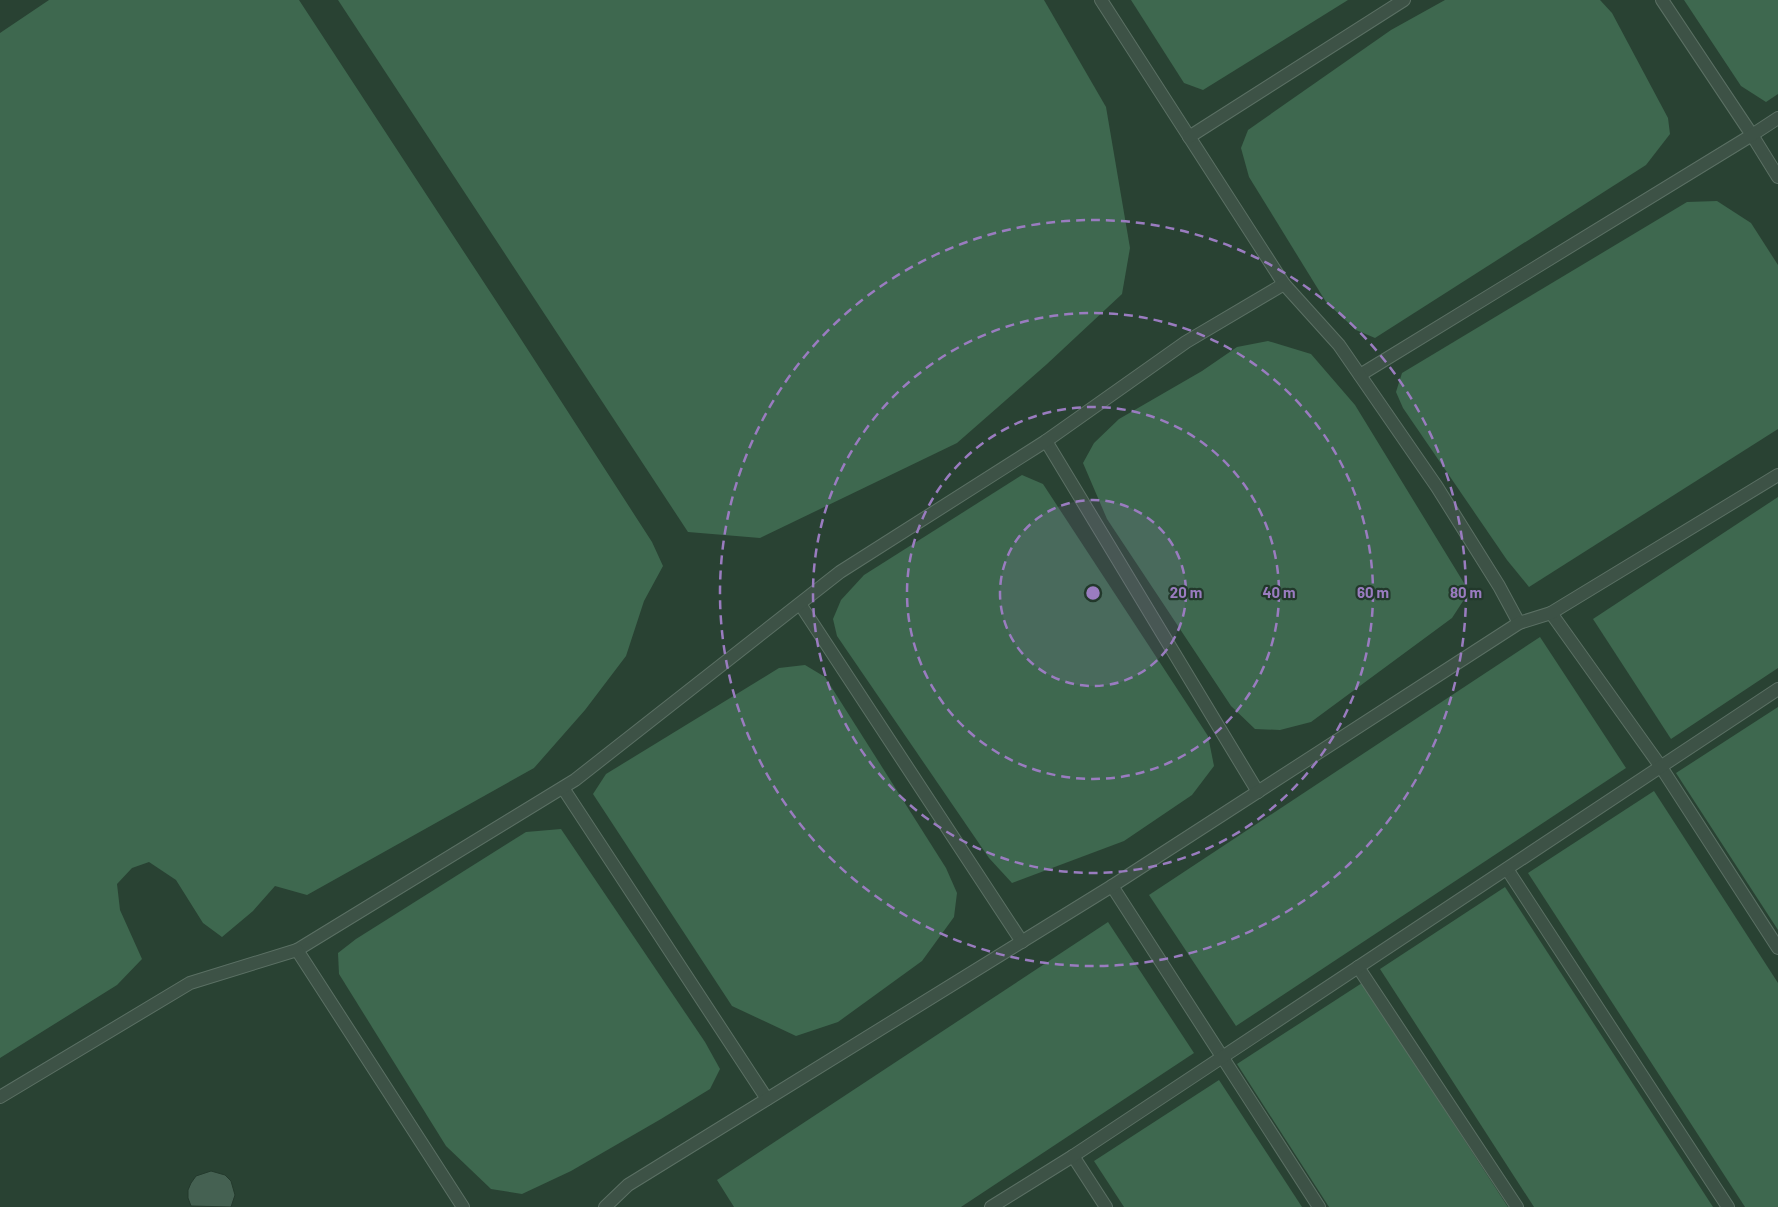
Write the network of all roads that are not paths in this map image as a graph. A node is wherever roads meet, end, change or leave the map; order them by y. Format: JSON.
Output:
{"nodes":[{"id":1,"x":1101,"y":0,"type":"edge"},
{"id":2,"x":1404,"y":0,"type":"edge"},
{"id":3,"x":1662,"y":0,"type":"edge"},
{"id":4,"x":1778,"y":118,"type":"edge"},
{"id":5,"x":1752,"y":135,"type":"junction"},
{"id":6,"x":1189,"y":136,"type":"junction"},
{"id":7,"x":1778,"y":177,"type":"edge"},
{"id":8,"x":1284,"y":284,"type":"junction"},
{"id":9,"x":1360,"y":375,"type":"junction"},
{"id":10,"x":1046,"y":441,"type":"junction"},
{"id":11,"x":1778,"y":475,"type":"edge"},
{"id":12,"x":800,"y":604,"type":"junction"},
{"id":13,"x":1551,"y":613,"type":"junction"},
{"id":14,"x":1519,"y":623,"type":"junction"},
{"id":15,"x":1778,"y":689,"type":"edge"},
{"id":16,"x":1661,"y":767,"type":"junction"},
{"id":17,"x":563,"y":788,"type":"junction"},
{"id":18,"x":1258,"y":792,"type":"junction"},
{"id":19,"x":1507,"y":868,"type":"junction"},
{"id":20,"x":1112,"y":886,"type":"junction"},
{"id":21,"x":1022,"y":942,"type":"junction"},
{"id":22,"x":1778,"y":948,"type":"edge"},
{"id":23,"x":297,"y":950,"type":"junction"},
{"id":24,"x":1358,"y":967,"type":"junction"},
{"id":25,"x":1223,"y":1057,"type":"junction"},
{"id":26,"x":0,"y":1097,"type":"edge"},
{"id":27,"x":768,"y":1099,"type":"junction"},
{"id":28,"x":1073,"y":1156,"type":"junction"},
{"id":29,"x":464,"y":1207,"type":"edge"},
{"id":30,"x":605,"y":1207,"type":"edge"},
{"id":31,"x":991,"y":1207,"type":"edge"},
{"id":32,"x":1106,"y":1207,"type":"edge"},
{"id":33,"x":1320,"y":1207,"type":"edge"},
{"id":34,"x":1517,"y":1207,"type":"edge"},
{"id":35,"x":1728,"y":1207,"type":"edge"}],
"edges":[{"from":1,"to":6,"type":"lane"},
{"from":2,"to":6,"type":"lane"},
{"from":3,"to":5,"type":"lane"},
{"from":4,"to":5,"type":"lane"},
{"from":5,"to":7,"type":"lane"},
{"from":5,"to":9,"type":"lane"},
{"from":6,"to":8,"type":"lane"},
{"from":8,"to":9,"type":"lane"},
{"from":8,"to":10,"type":"lane"},
{"from":9,"to":14,"type":"lane"},
{"from":10,"to":12,"type":"lane"},
{"from":10,"to":18,"type":"lane"},
{"from":11,"to":13,"type":"lane"},
{"from":12,"to":17,"type":"lane"},
{"from":12,"to":21,"type":"lane"},
{"from":13,"to":14,"type":"lane"},
{"from":13,"to":16,"type":"lane"},
{"from":14,"to":18,"type":"lane"},
{"from":15,"to":16,"type":"lane"},
{"from":16,"to":19,"type":"lane"},
{"from":16,"to":22,"type":"lane"},
{"from":17,"to":23,"type":"lane"},
{"from":17,"to":27,"type":"lane"},
{"from":18,"to":20,"type":"lane"},
{"from":19,"to":24,"type":"lane"},
{"from":19,"to":35,"type":"lane"},
{"from":20,"to":21,"type":"lane"},
{"from":20,"to":25,"type":"lane"},
{"from":21,"to":27,"type":"lane"},
{"from":23,"to":26,"type":"lane"},
{"from":23,"to":29,"type":"lane"},
{"from":24,"to":25,"type":"lane"},
{"from":24,"to":34,"type":"lane"},
{"from":25,"to":28,"type":"lane"},
{"from":25,"to":33,"type":"lane"},
{"from":27,"to":30,"type":"lane"},
{"from":28,"to":31,"type":"lane"},
{"from":28,"to":32,"type":"lane"}]}
